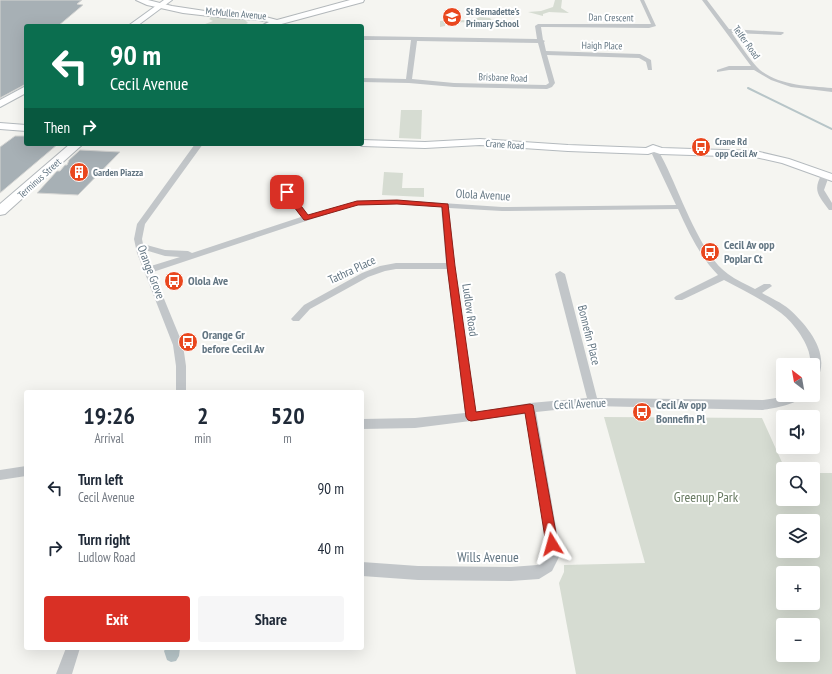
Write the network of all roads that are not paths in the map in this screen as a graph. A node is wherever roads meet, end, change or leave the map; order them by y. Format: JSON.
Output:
{"nodes":[{"id":1,"x":140,"y":0,"type":"edge"},
{"id":2,"x":153,"y":0,"type":"edge"},
{"id":3,"x":345,"y":0,"type":"edge"},
{"id":4,"x":360,"y":0,"type":"edge"},
{"id":5,"x":642,"y":0,"type":"edge"},
{"id":6,"x":704,"y":0,"type":"edge"},
{"id":7,"x":164,"y":3,"type":"edge"},
{"id":8,"x":176,"y":3,"type":"edge"},
{"id":9,"x":278,"y":20,"type":"junction"},
{"id":10,"x":246,"y":22,"type":"edge"},
{"id":11,"x":135,"y":24,"type":"edge"},
{"id":12,"x":261,"y":24,"type":"edge"},
{"id":13,"x":269,"y":24,"type":"edge"},
{"id":14,"x":540,"y":25,"type":"joint"},
{"id":15,"x":728,"y":31,"type":"junction"},
{"id":16,"x":780,"y":33,"type":"dead end"},
{"id":17,"x":364,"y":38,"type":"edge"},
{"id":18,"x":414,"y":38,"type":"junction"},
{"id":19,"x":542,"y":41,"type":"junction"},
{"id":20,"x":544,"y":53,"type":"junction"},
{"id":21,"x":755,"y":68,"type":"junction"},
{"id":22,"x":650,"y":69,"type":"dead end"},
{"id":23,"x":719,"y":71,"type":"dead end"},
{"id":24,"x":364,"y":80,"type":"edge"},
{"id":25,"x":409,"y":81,"type":"junction"},
{"id":26,"x":24,"y":90,"type":"edge"},
{"id":27,"x":832,"y":90,"type":"edge"},
{"id":28,"x":0,"y":104,"type":"edge"},
{"id":29,"x":0,"y":126,"type":"edge"},
{"id":30,"x":24,"y":128,"type":"edge"},
{"id":31,"x":364,"y":143,"type":"edge"},
{"id":32,"x":64,"y":146,"type":"edge"},
{"id":33,"x":75,"y":146,"type":"edge"},
{"id":34,"x":198,"y":146,"type":"edge"},
{"id":35,"x":655,"y":152,"type":"junction"},
{"id":36,"x":829,"y":177,"type":"edge"},
{"id":37,"x":287,"y":192,"type":"dead end"},
{"id":38,"x":0,"y":200,"type":"edge"},
{"id":39,"x":445,"y":205,"type":"junction"},
{"id":40,"x":682,"y":207,"type":"junction"},
{"id":41,"x":832,"y":208,"type":"edge"},
{"id":42,"x":0,"y":211,"type":"edge"},
{"id":43,"x":306,"y":218,"type":"junction"},
{"id":44,"x":139,"y":246,"type":"junction"},
{"id":45,"x":201,"y":253,"type":"junction"},
{"id":46,"x":451,"y":266,"type":"junction"},
{"id":47,"x":149,"y":270,"type":"junction"},
{"id":48,"x":560,"y":274,"type":"dead end"},
{"id":49,"x":724,"y":276,"type":"junction"},
{"id":50,"x":767,"y":286,"type":"dead end"},
{"id":51,"x":755,"y":293,"type":"junction"},
{"id":52,"x":679,"y":298,"type":"dead end"},
{"id":53,"x":296,"y":319,"type":"dead end"},
{"id":54,"x":816,"y":358,"type":"edge"},
{"id":55,"x":181,"y":390,"type":"edge"},
{"id":56,"x":593,"y":402,"type":"junction"},
{"id":57,"x":782,"y":402,"type":"edge"},
{"id":58,"x":530,"y":408,"type":"junction"},
{"id":59,"x":471,"y":417,"type":"junction"},
{"id":60,"x":364,"y":424,"type":"edge"},
{"id":61,"x":24,"y":471,"type":"edge"},
{"id":62,"x":0,"y":475,"type":"edge"},
{"id":63,"x":364,"y":569,"type":"edge"},
{"id":64,"x":72,"y":650,"type":"edge"},
{"id":65,"x":64,"y":674,"type":"edge"}],
"edges":[{"from":1,"to":7,"type":"main road"},
{"from":2,"to":7,"type":"main road"},
{"from":3,"to":9,"type":"main road"},
{"from":4,"to":9,"type":"main road"},
{"from":5,"to":14,"type":"street","name":"Dan Crescent"},
{"from":6,"to":15,"type":"street","name":"Telfer Road"},
{"from":7,"to":8,"type":"main road","name":"McMullen Avenue"},
{"from":7,"to":10,"type":"main road","name":"McMullen Avenue"},
{"from":7,"to":11,"type":"street"},
{"from":8,"to":9,"type":"main road","name":"McMullen Avenue"},
{"from":9,"to":10,"type":"main road","name":"McMullen Avenue"},
{"from":9,"to":12,"type":"main road"},
{"from":9,"to":13,"type":"main road"},
{"from":14,"to":19,"type":"street","name":"Brisbane Road"},
{"from":15,"to":16,"type":"street"},
{"from":15,"to":21,"type":"street","name":"Telfer Road"},
{"from":17,"to":18,"type":"street"},
{"from":18,"to":19,"type":"street"},
{"from":18,"to":25,"type":"street"},
{"from":19,"to":20,"type":"street","name":"Brisbane Road"},
{"from":20,"to":22,"type":"street","name":"Haigh Place"},
{"from":20,"to":25,"type":"street","name":"Brisbane Road"},
{"from":21,"to":23,"type":"street"},
{"from":21,"to":27,"type":"street","name":"Telfer Road"},
{"from":24,"to":25,"type":"street"},
{"from":26,"to":28,"type":"street"},
{"from":29,"to":30,"type":"street"},
{"from":31,"to":35,"type":"street","name":"Crane Road"},
{"from":32,"to":38,"type":"main road","name":"Terminus Street"},
{"from":33,"to":42,"type":"main road","name":"Terminus Street"},
{"from":34,"to":44,"type":"street","name":"Orange Grove"},
{"from":35,"to":36,"type":"street","name":"Crane Road"},
{"from":35,"to":40,"type":"street"},
{"from":36,"to":41,"type":"street"},
{"from":37,"to":43,"type":"street"},
{"from":39,"to":40,"type":"street","name":"Olola Avenue"},
{"from":39,"to":43,"type":"street","name":"Olola Avenue"},
{"from":39,"to":46,"type":"street","name":"Ludlow Road"},
{"from":40,"to":49,"type":"street"},
{"from":43,"to":45,"type":"street","name":"Olola Avenue"},
{"from":44,"to":45,"type":"street"},
{"from":44,"to":47,"type":"street","name":"Orange Grove"},
{"from":45,"to":47,"type":"street","name":"Olola Avenue"},
{"from":46,"to":53,"type":"street","name":"Tathra Place"},
{"from":46,"to":59,"type":"street","name":"Ludlow Road"},
{"from":47,"to":55,"type":"street","name":"Orange Grove"},
{"from":48,"to":56,"type":"street","name":"Bonnefin Place"},
{"from":49,"to":51,"type":"street"},
{"from":49,"to":52,"type":"street"},
{"from":50,"to":51,"type":"street"},
{"from":51,"to":54,"type":"street"},
{"from":56,"to":57,"type":"street","name":"Cecil Avenue"},
{"from":56,"to":58,"type":"street","name":"Cecil Avenue"},
{"from":58,"to":59,"type":"street","name":"Cecil Avenue"},
{"from":58,"to":63,"type":"street","name":"Wills Avenue"},
{"from":59,"to":60,"type":"street","name":"Cecil Avenue"},
{"from":61,"to":62,"type":"street"},
{"from":64,"to":65,"type":"street"}]}
